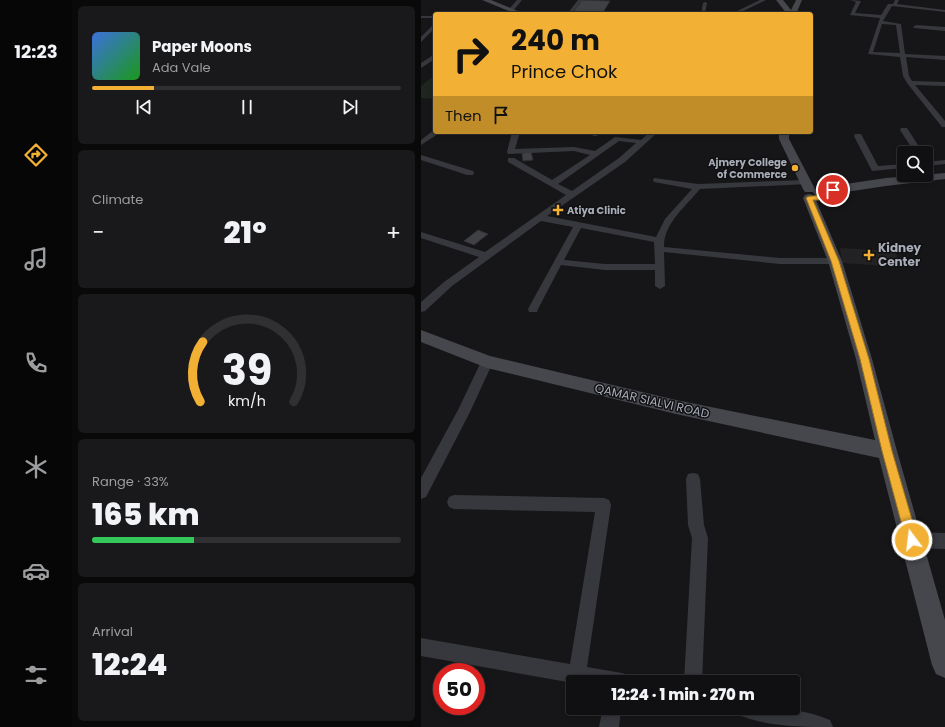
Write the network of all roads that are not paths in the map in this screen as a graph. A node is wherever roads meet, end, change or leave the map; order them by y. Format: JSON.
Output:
{"nodes":[{"id":1,"x":485,"y":0,"type":"edge"},
{"id":2,"x":520,"y":0,"type":"edge"},
{"id":3,"x":580,"y":0,"type":"edge"},
{"id":4,"x":764,"y":0,"type":"edge"},
{"id":5,"x":779,"y":0,"type":"edge"},
{"id":6,"x":799,"y":0,"type":"edge"},
{"id":7,"x":852,"y":0,"type":"edge"},
{"id":8,"x":896,"y":2,"type":"edge"},
{"id":9,"x":705,"y":3,"type":"dead end"},
{"id":10,"x":942,"y":4,"type":"dead end"},
{"id":11,"x":511,"y":10,"type":"junction"},
{"id":12,"x":937,"y":10,"type":"junction"},
{"id":13,"x":945,"y":11,"type":"edge"},
{"id":14,"x":516,"y":12,"type":"edge"},
{"id":15,"x":571,"y":12,"type":"edge"},
{"id":16,"x":703,"y":12,"type":"edge"},
{"id":17,"x":737,"y":12,"type":"edge"},
{"id":18,"x":790,"y":12,"type":"edge"},
{"id":19,"x":793,"y":12,"type":"edge"},
{"id":20,"x":421,"y":16,"type":"edge"},
{"id":21,"x":433,"y":17,"type":"edge"},
{"id":22,"x":882,"y":19,"type":"junction"},
{"id":23,"x":432,"y":26,"type":"edge"},
{"id":24,"x":916,"y":26,"type":"dead end"},
{"id":25,"x":945,"y":29,"type":"edge"},
{"id":26,"x":421,"y":40,"type":"edge"},
{"id":27,"x":428,"y":40,"type":"dead end"},
{"id":28,"x":902,"y":55,"type":"junction"},
{"id":29,"x":433,"y":57,"type":"edge"},
{"id":30,"x":945,"y":58,"type":"edge"},
{"id":31,"x":421,"y":66,"type":"edge"},
{"id":32,"x":910,"y":83,"type":"junction"},
{"id":33,"x":945,"y":84,"type":"edge"},
{"id":34,"x":945,"y":125,"type":"edge"},
{"id":35,"x":903,"y":130,"type":"dead end"},
{"id":36,"x":434,"y":134,"type":"edge"},
{"id":37,"x":516,"y":134,"type":"edge"},
{"id":38,"x":651,"y":134,"type":"edge"},
{"id":39,"x":784,"y":134,"type":"edge"},
{"id":40,"x":858,"y":136,"type":"dead end"},
{"id":41,"x":643,"y":142,"type":"junction"},
{"id":42,"x":421,"y":143,"type":"edge"},
{"id":43,"x":914,"y":146,"type":"edge"},
{"id":44,"x":596,"y":154,"type":"junction"},
{"id":45,"x":421,"y":157,"type":"edge"},
{"id":46,"x":511,"y":160,"type":"dead end"},
{"id":47,"x":945,"y":162,"type":"edge"},
{"id":48,"x":933,"y":163,"type":"edge"},
{"id":49,"x":897,"y":167,"type":"edge"},
{"id":50,"x":470,"y":173,"type":"dead end"},
{"id":51,"x":945,"y":176,"type":"edge"},
{"id":52,"x":657,"y":180,"type":"dead end"},
{"id":53,"x":552,"y":184,"type":"junction"},
{"id":54,"x":698,"y":187,"type":"junction"},
{"id":55,"x":811,"y":190,"type":"junction"},
{"id":56,"x":573,"y":195,"type":"junction"},
{"id":57,"x":541,"y":218,"type":"junction"},
{"id":58,"x":578,"y":225,"type":"junction"},
{"id":59,"x":421,"y":235,"type":"edge"},
{"id":60,"x":659,"y":245,"type":"junction"},
{"id":61,"x":487,"y":256,"type":"junction"},
{"id":62,"x":835,"y":261,"type":"junction"},
{"id":63,"x":558,"y":262,"type":"junction"},
{"id":64,"x":660,"y":266,"type":"junction"},
{"id":65,"x":660,"y":286,"type":"dead end"},
{"id":66,"x":421,"y":308,"type":"edge"},
{"id":67,"x":533,"y":309,"type":"dead end"},
{"id":68,"x":421,"y":336,"type":"edge"},
{"id":69,"x":487,"y":362,"type":"junction"},
{"id":70,"x":887,"y":451,"type":"junction"},
{"id":71,"x":693,"y":479,"type":"dead end"},
{"id":72,"x":421,"y":492,"type":"edge"},
{"id":73,"x":454,"y":502,"type":"dead end"},
{"id":74,"x":912,"y":540,"type":"junction"},
{"id":75,"x":945,"y":541,"type":"edge"},
{"id":76,"x":421,"y":648,"type":"edge"},
{"id":77,"x":945,"y":666,"type":"edge"},
{"id":78,"x":577,"y":674,"type":"junction"},
{"id":79,"x":582,"y":675,"type":"edge"},
{"id":80,"x":693,"y":675,"type":"edge"},
{"id":81,"x":611,"y":715,"type":"edge"},
{"id":82,"x":774,"y":715,"type":"edge"},
{"id":83,"x":609,"y":727,"type":"edge"},
{"id":84,"x":823,"y":727,"type":"edge"}],
"edges":[{"from":1,"to":11,"type":"street"},
{"from":2,"to":11,"type":"street"},
{"from":3,"to":15,"type":"street"},
{"from":4,"to":17,"type":"street"},
{"from":5,"to":18,"type":"street"},
{"from":6,"to":19,"type":"street"},
{"from":7,"to":22,"type":"street"},
{"from":8,"to":12,"type":"street"},
{"from":8,"to":22,"type":"street"},
{"from":9,"to":16,"type":"street"},
{"from":10,"to":12,"type":"street"},
{"from":11,"to":14,"type":"street"},
{"from":12,"to":13,"type":"street"},
{"from":20,"to":21,"type":"street"},
{"from":22,"to":28,"type":"street"},
{"from":22,"to":28,"type":"street"},
{"from":23,"to":26,"type":"street"},
{"from":24,"to":25,"type":"street"},
{"from":26,"to":27,"type":"street"},
{"from":28,"to":30,"type":"street"},
{"from":28,"to":32,"type":"street"},
{"from":29,"to":31,"type":"street"},
{"from":32,"to":33,"type":"street"},
{"from":32,"to":34,"type":"street"},
{"from":35,"to":43,"type":"street"},
{"from":36,"to":42,"type":"street"},
{"from":37,"to":44,"type":"street"},
{"from":38,"to":41,"type":"street"},
{"from":39,"to":55,"type":"street"},
{"from":40,"to":49,"type":"street"},
{"from":41,"to":44,"type":"street"},
{"from":41,"to":56,"type":"street"},
{"from":44,"to":53,"type":"street"},
{"from":45,"to":50,"type":"street"},
{"from":46,"to":53,"type":"street"},
{"from":47,"to":48,"type":"street"},
{"from":51,"to":55,"type":"street"},
{"from":52,"to":54,"type":"street"},
{"from":53,"to":56,"type":"street"},
{"from":54,"to":55,"type":"street"},
{"from":54,"to":60,"type":"street"},
{"from":55,"to":62,"type":"street"},
{"from":56,"to":57,"type":"street"},
{"from":57,"to":58,"type":"street"},
{"from":57,"to":61,"type":"street"},
{"from":58,"to":60,"type":"street"},
{"from":58,"to":63,"type":"street"},
{"from":59,"to":61,"type":"street"},
{"from":60,"to":62,"type":"street"},
{"from":60,"to":64,"type":"street"},
{"from":61,"to":66,"type":"street"},
{"from":62,"to":70,"type":"street"},
{"from":63,"to":64,"type":"street"},
{"from":63,"to":67,"type":"street"},
{"from":64,"to":65,"type":"street"},
{"from":68,"to":69,"type":"street","name":"QAMAR SIALVI ROAD"},
{"from":69,"to":70,"type":"street","name":"QAMAR SIALVI ROAD"},
{"from":69,"to":72,"type":"street"},
{"from":70,"to":74,"type":"street"},
{"from":71,"to":80,"type":"street"},
{"from":73,"to":78,"type":"street"},
{"from":74,"to":75,"type":"street"},
{"from":74,"to":77,"type":"street"},
{"from":76,"to":78,"type":"street"},
{"from":78,"to":79,"type":"street"},
{"from":81,"to":83,"type":"street"},
{"from":82,"to":84,"type":"street"}]}
